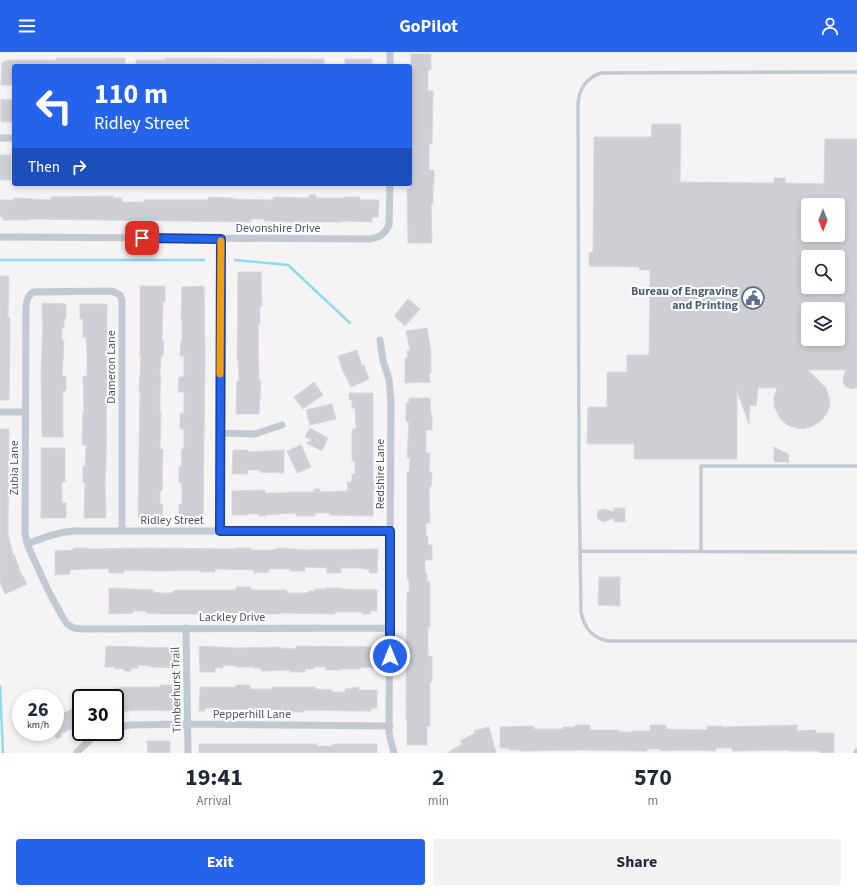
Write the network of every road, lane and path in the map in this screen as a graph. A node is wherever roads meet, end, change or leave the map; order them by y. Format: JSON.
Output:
{"nodes":[{"id":1,"x":390,"y":52,"type":"edge"},
{"id":2,"x":390,"y":64,"type":"edge"},
{"id":3,"x":857,"y":72,"type":"edge"},
{"id":4,"x":0,"y":138,"type":"edge"},
{"id":5,"x":12,"y":138,"type":"edge"},
{"id":6,"x":390,"y":186,"type":"edge"},
{"id":7,"x":0,"y":238,"type":"edge"},
{"id":8,"x":221,"y":239,"type":"junction"},
{"id":9,"x":29,"y":295,"type":"joint"},
{"id":10,"x":380,"y":340,"type":"dead end"},
{"id":11,"x":0,"y":412,"type":"edge"},
{"id":12,"x":25,"y":412,"type":"junction"},
{"id":13,"x":282,"y":425,"type":"dead end"},
{"id":14,"x":220,"y":433,"type":"junction"},
{"id":15,"x":857,"y":466,"type":"edge"},
{"id":16,"x":122,"y":531,"type":"junction"},
{"id":17,"x":220,"y":531,"type":"junction"},
{"id":18,"x":390,"y":531,"type":"junction"},
{"id":19,"x":28,"y":544,"type":"junction"},
{"id":20,"x":580,"y":551,"type":"junction"},
{"id":21,"x":701,"y":551,"type":"junction"},
{"id":22,"x":857,"y":552,"type":"edge"},
{"id":23,"x":74,"y":628,"type":"joint"},
{"id":24,"x":186,"y":628,"type":"junction"},
{"id":25,"x":390,"y":628,"type":"junction"},
{"id":26,"x":857,"y":641,"type":"edge"},
{"id":27,"x":188,"y":724,"type":"junction"},
{"id":28,"x":124,"y":726,"type":"edge"},
{"id":29,"x":390,"y":726,"type":"junction"},
{"id":30,"x":89,"y":741,"type":"edge"},
{"id":31,"x":77,"y":752,"type":"dead end"},
{"id":32,"x":188,"y":753,"type":"edge"},
{"id":33,"x":394,"y":753,"type":"edge"}],
"edges":[{"from":1,"to":2,"type":"street"},
{"from":3,"to":20,"type":"lane"},
{"from":4,"to":5,"type":"street"},
{"from":6,"to":8,"type":"street","name":"Devonshire Drive"},
{"from":7,"to":8,"type":"street","name":"Devonshire Drive"},
{"from":8,"to":14,"type":"street"},
{"from":9,"to":12,"type":"street","name":"Zubia Lane"},
{"from":9,"to":16,"type":"street","name":"Dameron Lane"},
{"from":10,"to":18,"type":"street","name":"Redshire Lane"},
{"from":11,"to":12,"type":"street"},
{"from":12,"to":19,"type":"street","name":"Zubia Lane"},
{"from":13,"to":14,"type":"street"},
{"from":14,"to":17,"type":"street"},
{"from":15,"to":21,"type":"lane"},
{"from":16,"to":17,"type":"street","name":"Ridley Street"},
{"from":16,"to":19,"type":"street","name":"Ridley Street"},
{"from":17,"to":18,"type":"street","name":"Ridley Street"},
{"from":18,"to":25,"type":"street","name":"Redshire Lane"},
{"from":19,"to":23,"type":"street","name":"Zubia Lane"},
{"from":20,"to":21,"type":"lane"},
{"from":20,"to":26,"type":"lane"},
{"from":21,"to":22,"type":"lane"},
{"from":23,"to":24,"type":"street","name":"Lackley Drive"},
{"from":24,"to":25,"type":"street","name":"Lackley Drive"},
{"from":24,"to":27,"type":"street","name":"Timberhurst Trail"},
{"from":25,"to":29,"type":"street","name":"Redshire Lane"},
{"from":27,"to":28,"type":"street","name":"Pepperhill Lane"},
{"from":27,"to":29,"type":"street","name":"Pepperhill Lane"},
{"from":27,"to":32,"type":"street","name":"Timberhurst Trail"},
{"from":29,"to":33,"type":"street","name":"Redshire Lane"},
{"from":30,"to":31,"type":"street"}]}
